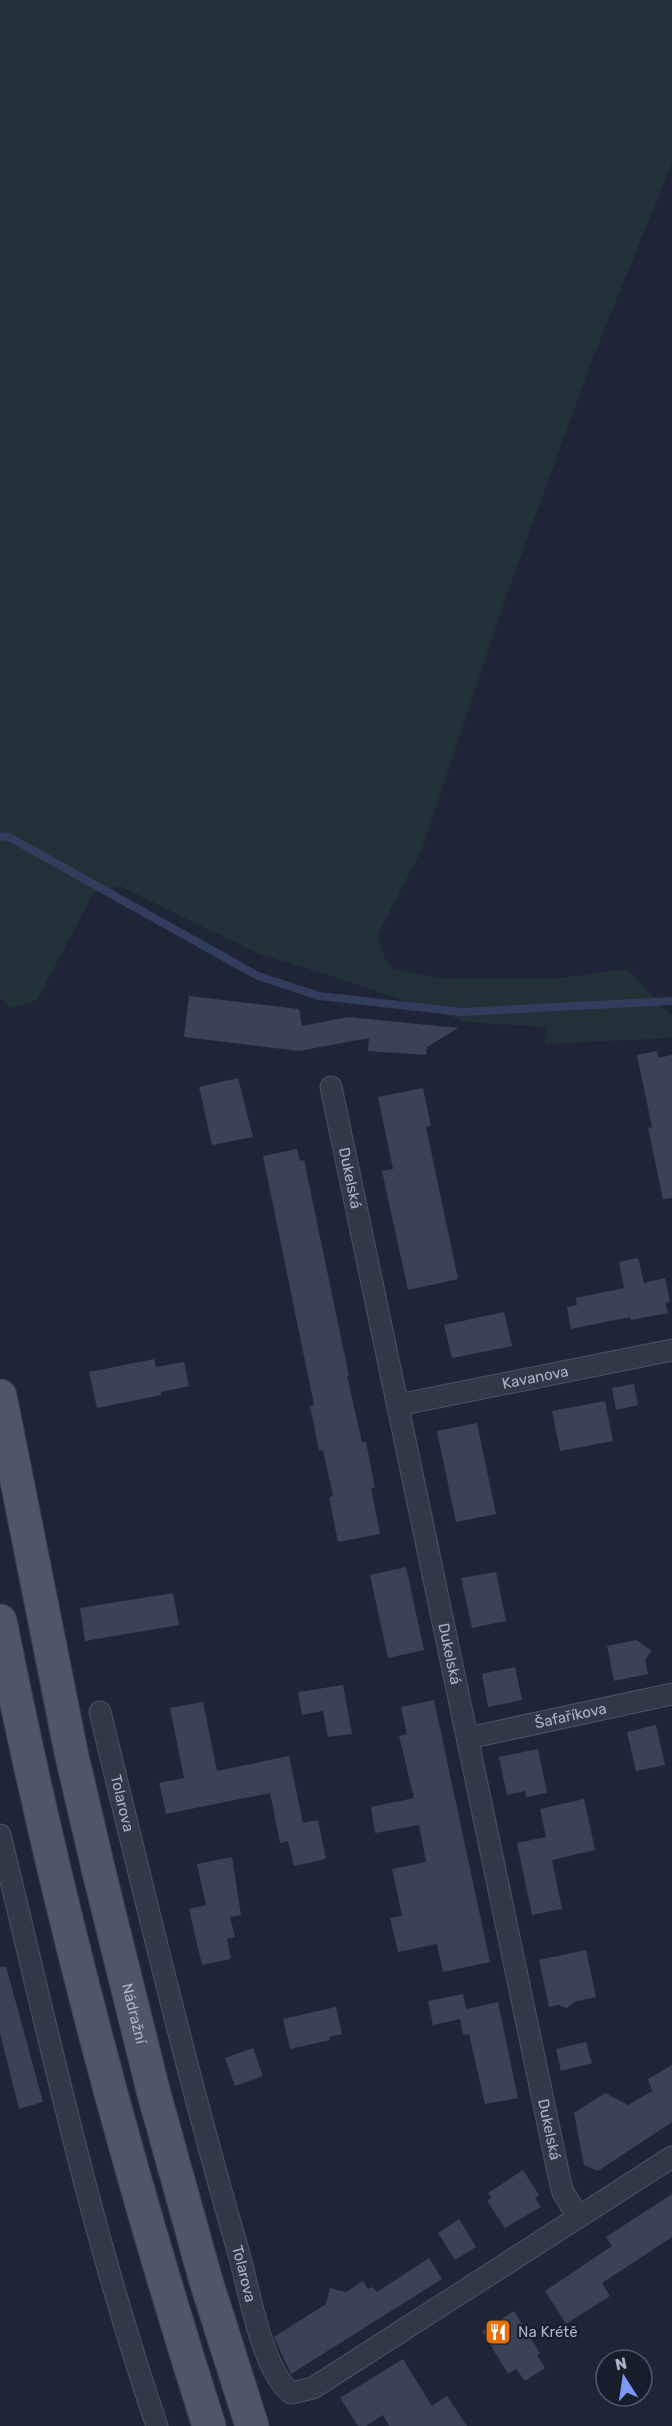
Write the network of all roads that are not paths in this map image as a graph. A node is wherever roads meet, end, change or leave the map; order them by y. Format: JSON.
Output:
{"nodes":[{"id":1,"x":331,"y":1087,"type":"dead end"},
{"id":2,"x":672,"y":1350,"type":"edge"},
{"id":3,"x":0,"y":1396,"type":"edge"},
{"id":4,"x":398,"y":1404,"type":"junction"},
{"id":5,"x":0,"y":1621,"type":"edge"},
{"id":6,"x":672,"y":1694,"type":"edge"},
{"id":7,"x":100,"y":1712,"type":"dead end"},
{"id":8,"x":468,"y":1738,"type":"junction"},
{"id":9,"x":0,"y":1835,"type":"edge"},
{"id":10,"x":672,"y":2157,"type":"edge"},
{"id":11,"x":578,"y":2217,"type":"junction"},
{"id":12,"x":158,"y":2426,"type":"edge"},
{"id":13,"x":209,"y":2426,"type":"edge"},
{"id":14,"x":252,"y":2426,"type":"edge"}],
"edges":[{"from":1,"to":4,"type":"street","name":"Dukelská"},
{"from":2,"to":4,"type":"street","name":"Kavanova"},
{"from":3,"to":14,"type":"main road","name":"Nádražní"},
{"from":4,"to":8,"type":"street","name":"Dukelská"},
{"from":5,"to":13,"type":"main road"},
{"from":6,"to":8,"type":"street","name":"Šafaříkova"},
{"from":7,"to":11,"type":"street","name":"Tolarova"},
{"from":8,"to":11,"type":"street","name":"Dukelská"},
{"from":9,"to":12,"type":"street"},
{"from":10,"to":11,"type":"street","name":"Tolarova"}]}
